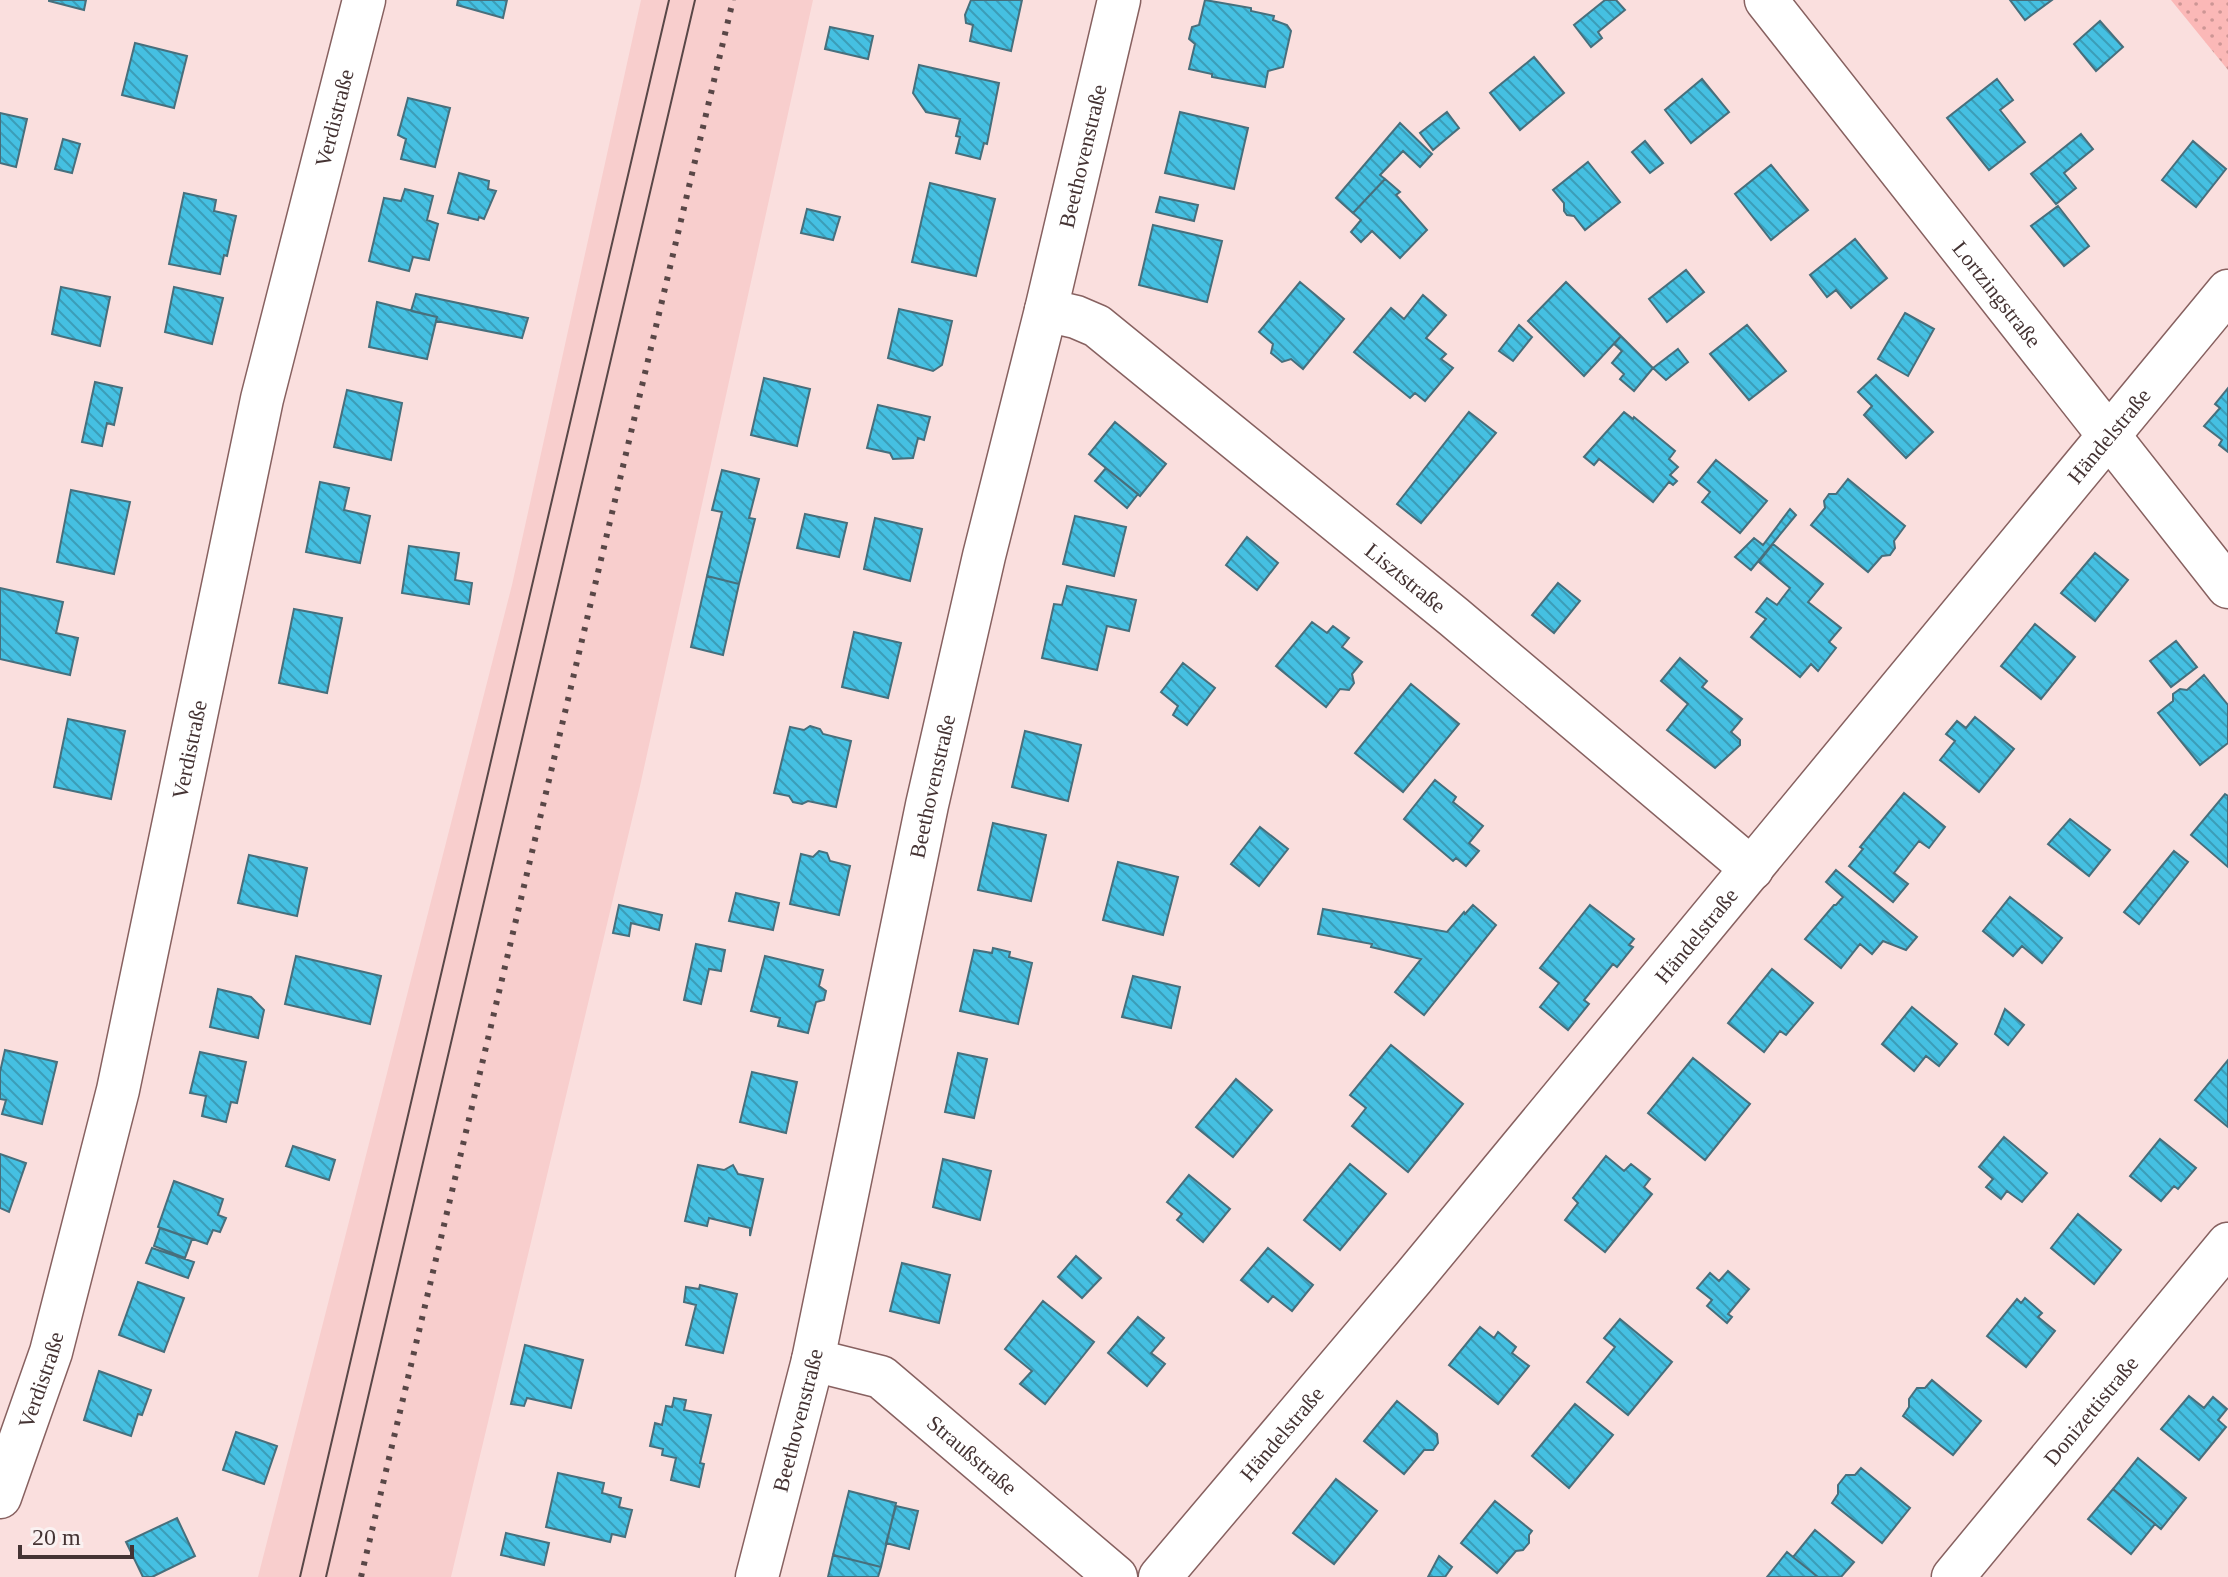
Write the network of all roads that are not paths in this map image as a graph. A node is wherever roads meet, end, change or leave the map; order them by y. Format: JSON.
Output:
{"nodes":[{"id":1,"x":364,"y":0,"type":"edge"},
{"id":2,"x":1119,"y":0,"type":"edge"},
{"id":3,"x":1766,"y":0,"type":"edge"},
{"id":4,"x":2228,"y":291,"type":"edge"},
{"id":5,"x":1046,"y":310,"type":"junction"},
{"id":6,"x":2108,"y":436,"type":"junction"},
{"id":7,"x":2228,"y":587,"type":"edge"},
{"id":8,"x":1752,"y":869,"type":"junction"},
{"id":9,"x":2228,"y":1244,"type":"edge"},
{"id":10,"x":813,"y":1360,"type":"junction"},
{"id":11,"x":0,"y":1497,"type":"edge"},
{"id":12,"x":757,"y":1577,"type":"edge"},
{"id":13,"x":1116,"y":1577,"type":"edge"},
{"id":14,"x":1160,"y":1577,"type":"edge"},
{"id":15,"x":1953,"y":1577,"type":"edge"}],
"edges":[{"from":1,"to":11,"type":"street","name":"Verdistraße"},
{"from":2,"to":5,"type":"street","name":"Beethovenstraße"},
{"from":3,"to":6,"type":"street","name":"Lortzingstraße"},
{"from":4,"to":6,"type":"street","name":"Händelstraße"},
{"from":5,"to":8,"type":"street","name":"Lisztstraße"},
{"from":5,"to":10,"type":"street","name":"Beethovenstraße"},
{"from":6,"to":7,"type":"street","name":"Lortzingstraße"},
{"from":6,"to":8,"type":"street","name":"Händelstraße"},
{"from":8,"to":14,"type":"street","name":"Händelstraße"},
{"from":9,"to":15,"type":"street","name":"Donizettistraße"},
{"from":10,"to":12,"type":"street","name":"Beethovenstraße"},
{"from":10,"to":13,"type":"street","name":"Straußstraße"}]}
